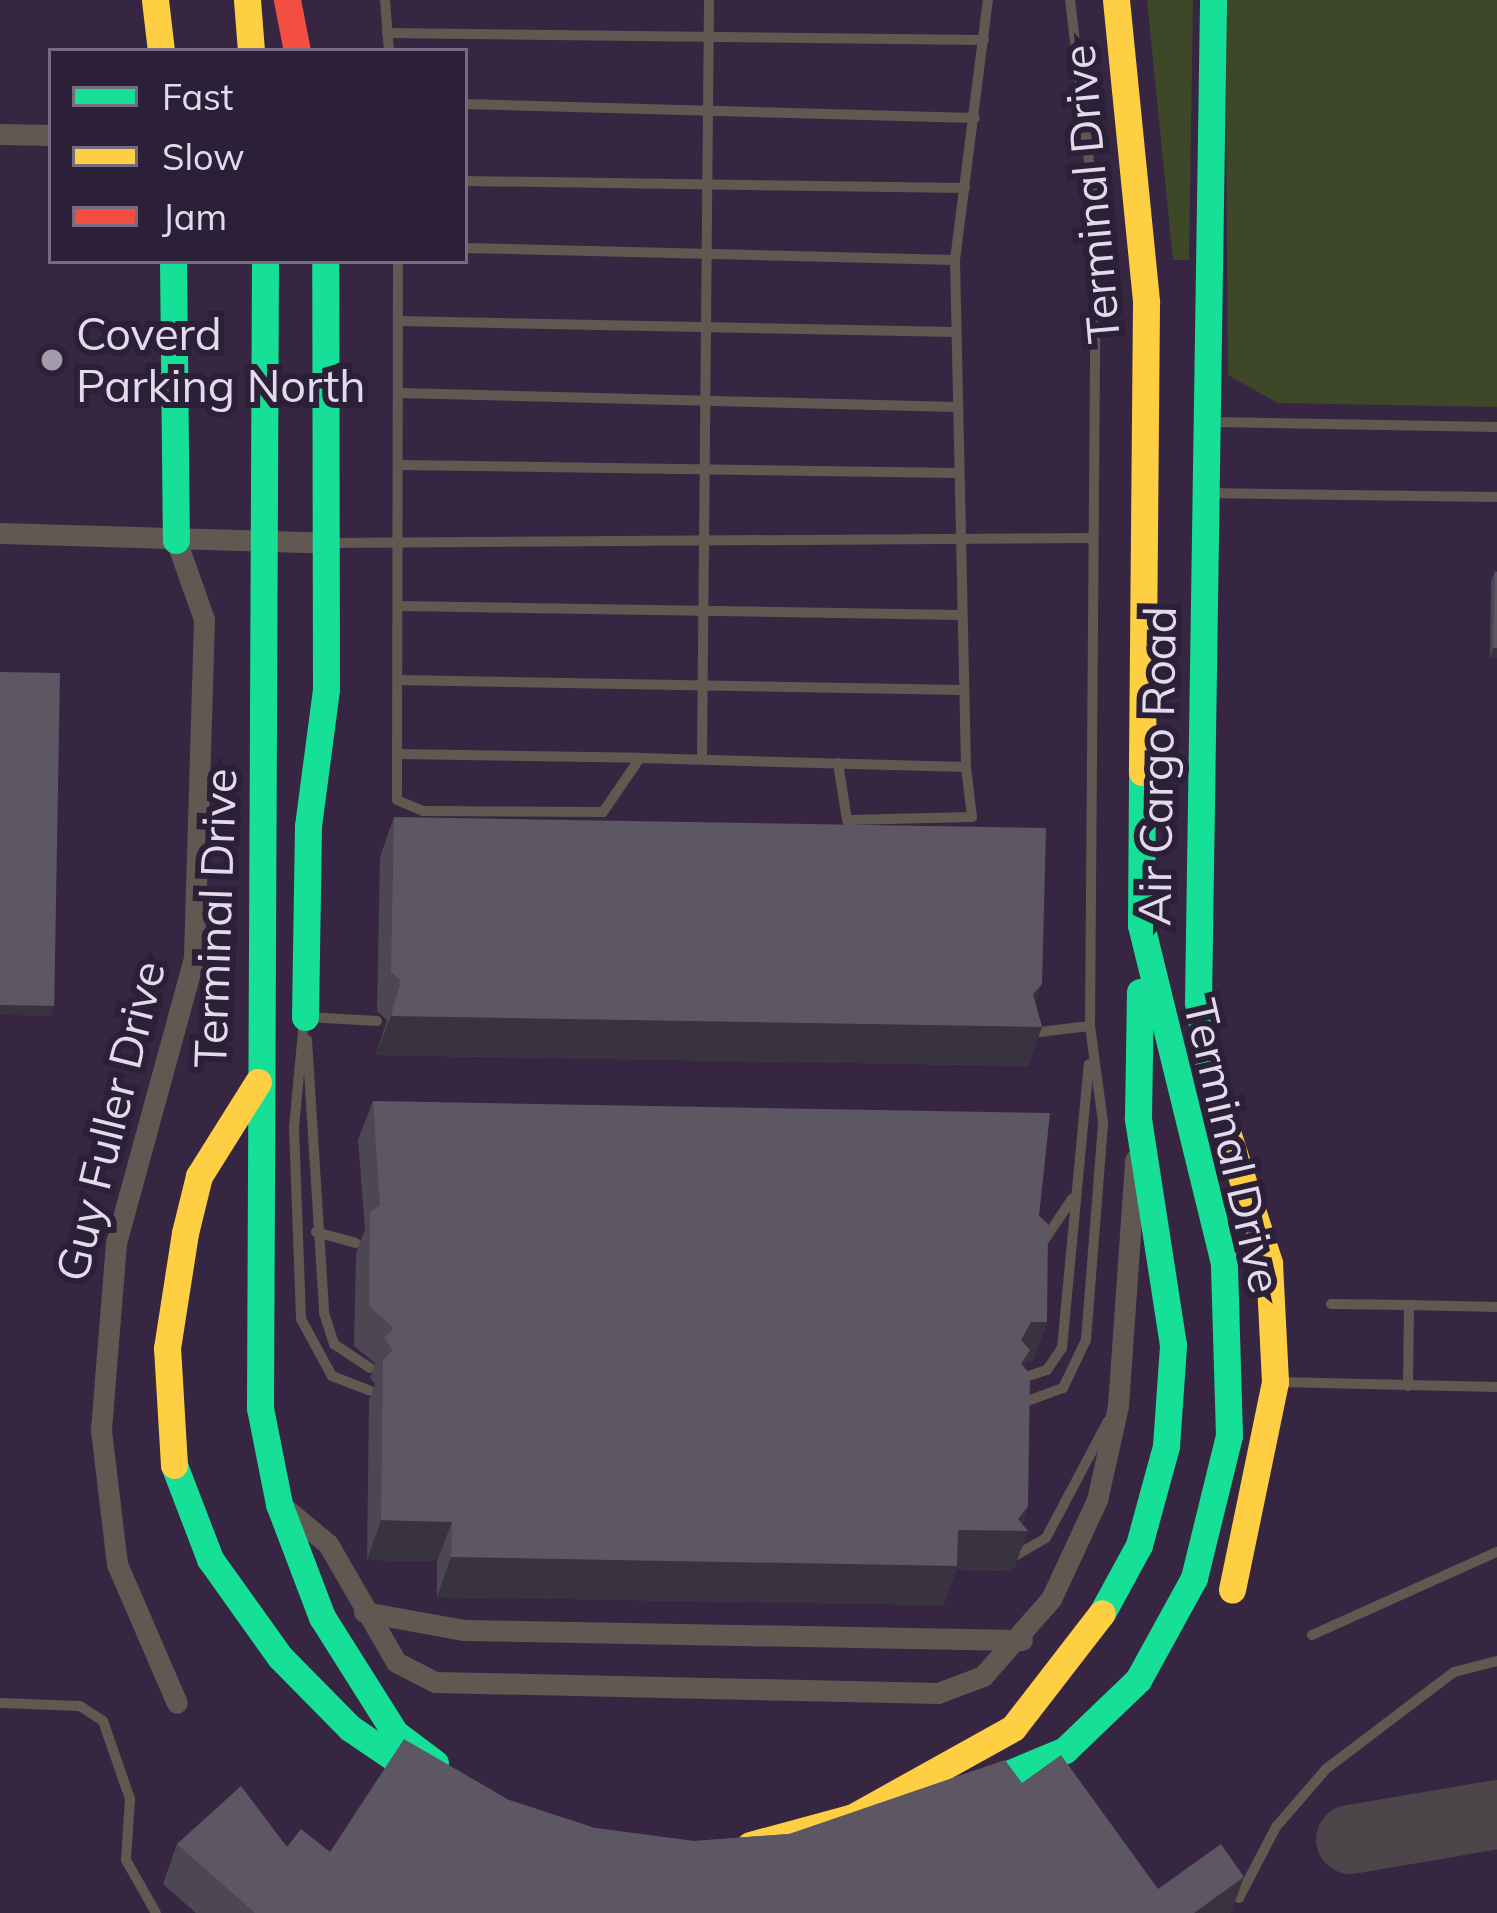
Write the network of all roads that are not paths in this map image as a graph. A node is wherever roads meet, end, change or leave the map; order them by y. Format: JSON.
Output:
{"nodes":[{"id":1,"x":154,"y":0,"type":"edge"},
{"id":2,"x":247,"y":0,"type":"edge"},
{"id":3,"x":287,"y":0,"type":"edge"},
{"id":4,"x":385,"y":0,"type":"edge"},
{"id":5,"x":709,"y":0,"type":"edge"},
{"id":6,"x":988,"y":0,"type":"edge"},
{"id":7,"x":1070,"y":0,"type":"edge"},
{"id":8,"x":1116,"y":0,"type":"edge"},
{"id":9,"x":1213,"y":0,"type":"edge"},
{"id":10,"x":387,"y":33,"type":"junction"},
{"id":11,"x":983,"y":40,"type":"junction"},
{"id":12,"x":710,"y":42,"type":"junction"},
{"id":13,"x":161,"y":48,"type":"edge"},
{"id":14,"x":251,"y":48,"type":"edge"},
{"id":15,"x":296,"y":48,"type":"edge"},
{"id":16,"x":388,"y":48,"type":"edge"},
{"id":17,"x":468,"y":104,"type":"edge"},
{"id":18,"x":712,"y":109,"type":"junction"},
{"id":19,"x":975,"y":118,"type":"junction"},
{"id":20,"x":0,"y":134,"type":"edge"},
{"id":21,"x":48,"y":135,"type":"edge"},
{"id":22,"x":468,"y":181,"type":"edge"},
{"id":23,"x":712,"y":185,"type":"junction"},
{"id":24,"x":965,"y":188,"type":"junction"},
{"id":25,"x":468,"y":248,"type":"edge"},
{"id":26,"x":711,"y":254,"type":"junction"},
{"id":27,"x":955,"y":260,"type":"junction"},
{"id":28,"x":173,"y":264,"type":"edge"},
{"id":29,"x":266,"y":264,"type":"edge"},
{"id":30,"x":325,"y":264,"type":"edge"},
{"id":31,"x":398,"y":264,"type":"edge"},
{"id":32,"x":399,"y":320,"type":"junction"},
{"id":33,"x":710,"y":327,"type":"junction"},
{"id":34,"x":956,"y":332,"type":"junction"},
{"id":35,"x":400,"y":393,"type":"junction"},
{"id":36,"x":710,"y":400,"type":"junction"},
{"id":37,"x":957,"y":406,"type":"junction"},
{"id":38,"x":1206,"y":422,"type":"junction"},
{"id":39,"x":1497,"y":427,"type":"edge"},
{"id":40,"x":400,"y":465,"type":"junction"},
{"id":41,"x":709,"y":470,"type":"junction"},
{"id":42,"x":958,"y":473,"type":"junction"},
{"id":43,"x":1205,"y":493,"type":"junction"},
{"id":44,"x":1497,"y":497,"type":"edge"},
{"id":45,"x":0,"y":532,"type":"edge"},
{"id":46,"x":708,"y":533,"type":"junction"},
{"id":47,"x":958,"y":536,"type":"junction"},
{"id":48,"x":1090,"y":538,"type":"junction"},
{"id":49,"x":176,"y":540,"type":"junction"},
{"id":50,"x":400,"y":541,"type":"junction"},
{"id":51,"x":267,"y":542,"type":"junction"},
{"id":52,"x":329,"y":543,"type":"junction"},
{"id":53,"x":400,"y":606,"type":"junction"},
{"id":54,"x":706,"y":610,"type":"junction"},
{"id":55,"x":961,"y":615,"type":"junction"},
{"id":56,"x":399,"y":680,"type":"junction"},
{"id":57,"x":704,"y":684,"type":"junction"},
{"id":58,"x":964,"y":690,"type":"junction"},
{"id":59,"x":398,"y":754,"type":"junction"},
{"id":60,"x":640,"y":758,"type":"junction"},
{"id":61,"x":702,"y":758,"type":"junction"},
{"id":62,"x":838,"y":763,"type":"junction"},
{"id":63,"x":966,"y":766,"type":"junction"},
{"id":64,"x":260,"y":900,"type":"junction"},
{"id":65,"x":307,"y":900,"type":"junction"},
{"id":66,"x":1142,"y":925,"type":"junction"},
{"id":67,"x":304,"y":1017,"type":"junction"},
{"id":68,"x":377,"y":1021,"type":"dead end"},
{"id":69,"x":1090,"y":1026,"type":"junction"},
{"id":70,"x":1028,"y":1034,"type":"edge"},
{"id":71,"x":1090,"y":1055,"type":"junction"},
{"id":72,"x":258,"y":1082,"type":"junction"},
{"id":73,"x":1138,"y":1118,"type":"junction"},
{"id":74,"x":1075,"y":1190,"type":"junction"},
{"id":75,"x":316,"y":1232,"type":"junction"},
{"id":76,"x":356,"y":1244,"type":"dead end"},
{"id":77,"x":1034,"y":1253,"type":"edge"},
{"id":78,"x":1331,"y":1304,"type":"dead end"},
{"id":79,"x":1409,"y":1305,"type":"junction"},
{"id":80,"x":1497,"y":1307,"type":"edge"},
{"id":81,"x":370,"y":1367,"type":"dead end"},
{"id":82,"x":1016,"y":1380,"type":"edge"},
{"id":83,"x":1275,"y":1382,"type":"junction"},
{"id":84,"x":1408,"y":1386,"type":"junction"},
{"id":85,"x":1497,"y":1387,"type":"edge"},
{"id":86,"x":369,"y":1390,"type":"dead end"},
{"id":87,"x":1016,"y":1404,"type":"edge"},
{"id":88,"x":1118,"y":1406,"type":"junction"},
{"id":89,"x":279,"y":1504,"type":"junction"},
{"id":90,"x":1497,"y":1552,"type":"edge"},
{"id":91,"x":1013,"y":1557,"type":"edge"},
{"id":92,"x":1232,"y":1590,"type":"dead end"},
{"id":93,"x":364,"y":1612,"type":"junction"},
{"id":94,"x":1312,"y":1635,"type":"dead end"},
{"id":95,"x":1022,"y":1640,"type":"junction"},
{"id":96,"x":1497,"y":1660,"type":"edge"},
{"id":97,"x":0,"y":1703,"type":"edge"},
{"id":98,"x":177,"y":1703,"type":"dead end"},
{"id":99,"x":1239,"y":1898,"type":"edge"},
{"id":100,"x":156,"y":1913,"type":"edge"}],
"edges":[{"from":1,"to":13,"type":"main road"},
{"from":2,"to":14,"type":"main road"},
{"from":3,"to":15,"type":"main road"},
{"from":4,"to":10,"type":"lane"},
{"from":5,"to":12,"type":"lane"},
{"from":6,"to":11,"type":"lane"},
{"from":7,"to":48,"type":"lane"},
{"from":8,"to":66,"type":"main road","name":"Terminal Drive"},
{"from":9,"to":38,"type":"main road","name":"Air Cargo Road"},
{"from":10,"to":12,"type":"lane"},
{"from":10,"to":16,"type":"lane"},
{"from":11,"to":12,"type":"lane"},
{"from":11,"to":19,"type":"lane"},
{"from":12,"to":18,"type":"lane"},
{"from":17,"to":18,"type":"lane"},
{"from":18,"to":19,"type":"lane"},
{"from":18,"to":23,"type":"lane"},
{"from":19,"to":24,"type":"lane"},
{"from":20,"to":21,"type":"street"},
{"from":22,"to":23,"type":"lane"},
{"from":23,"to":24,"type":"lane"},
{"from":23,"to":26,"type":"lane"},
{"from":24,"to":27,"type":"lane"},
{"from":25,"to":26,"type":"lane"},
{"from":26,"to":27,"type":"lane"},
{"from":26,"to":33,"type":"lane"},
{"from":27,"to":34,"type":"lane"},
{"from":28,"to":49,"type":"main road","name":"Guy Fuller Drive"},
{"from":29,"to":51,"type":"main road","name":"Terminal Drive"},
{"from":30,"to":52,"type":"main road"},
{"from":31,"to":32,"type":"lane"},
{"from":32,"to":33,"type":"lane"},
{"from":32,"to":35,"type":"lane"},
{"from":33,"to":34,"type":"lane"},
{"from":33,"to":36,"type":"lane"},
{"from":34,"to":37,"type":"lane"},
{"from":35,"to":36,"type":"lane"},
{"from":35,"to":40,"type":"lane"},
{"from":36,"to":37,"type":"lane"},
{"from":36,"to":41,"type":"lane"},
{"from":37,"to":42,"type":"lane"},
{"from":38,"to":39,"type":"lane"},
{"from":38,"to":43,"type":"main road","name":"Air Cargo Road"},
{"from":40,"to":41,"type":"lane"},
{"from":40,"to":50,"type":"lane"},
{"from":41,"to":42,"type":"lane"},
{"from":41,"to":46,"type":"lane"},
{"from":42,"to":47,"type":"lane"},
{"from":43,"to":44,"type":"lane"},
{"from":43,"to":83,"type":"main road","name":"Air Cargo Road"},
{"from":45,"to":49,"type":"street"},
{"from":46,"to":47,"type":"lane"},
{"from":46,"to":50,"type":"lane"},
{"from":46,"to":54,"type":"lane"},
{"from":47,"to":48,"type":"lane"},
{"from":47,"to":55,"type":"lane"},
{"from":48,"to":69,"type":"lane"},
{"from":49,"to":51,"type":"street"},
{"from":49,"to":98,"type":"street","name":"Guy Fuller Drive"},
{"from":50,"to":52,"type":"lane"},
{"from":50,"to":53,"type":"lane"},
{"from":51,"to":52,"type":"street"},
{"from":51,"to":64,"type":"main road","name":"Terminal Drive"},
{"from":52,"to":65,"type":"main road"},
{"from":53,"to":54,"type":"lane"},
{"from":53,"to":56,"type":"lane"},
{"from":54,"to":55,"type":"lane"},
{"from":54,"to":57,"type":"lane"},
{"from":55,"to":58,"type":"lane"},
{"from":56,"to":57,"type":"lane"},
{"from":56,"to":59,"type":"lane"},
{"from":57,"to":58,"type":"lane"},
{"from":57,"to":61,"type":"lane"},
{"from":58,"to":63,"type":"lane"},
{"from":59,"to":60,"type":"lane"},
{"from":59,"to":60,"type":"lane"},
{"from":60,"to":61,"type":"lane"},
{"from":61,"to":62,"type":"lane"},
{"from":62,"to":63,"type":"lane"},
{"from":62,"to":63,"type":"lane"},
{"from":64,"to":65,"type":"main road"},
{"from":64,"to":72,"type":"main road","name":"Terminal Drive"},
{"from":65,"to":67,"type":"main road"},
{"from":66,"to":73,"type":"main road"},
{"from":66,"to":73,"type":"main road","name":"Terminal Drive"},
{"from":67,"to":68,"type":"lane"},
{"from":67,"to":75,"type":"lane"},
{"from":67,"to":86,"type":"lane"},
{"from":69,"to":70,"type":"lane"},
{"from":69,"to":71,"type":"lane"},
{"from":71,"to":74,"type":"lane"},
{"from":71,"to":87,"type":"lane"},
{"from":72,"to":89,"type":"main road"},
{"from":72,"to":89,"type":"main road","name":"Terminal Drive"},
{"from":73,"to":88,"type":"street"},
{"from":74,"to":77,"type":"lane"},
{"from":74,"to":82,"type":"lane"},
{"from":75,"to":76,"type":"lane"},
{"from":75,"to":81,"type":"lane"},
{"from":78,"to":79,"type":"lane"},
{"from":79,"to":80,"type":"lane"},
{"from":79,"to":84,"type":"lane"},
{"from":83,"to":84,"type":"lane"},
{"from":83,"to":92,"type":"main road","name":"Air Cargo Road"},
{"from":84,"to":85,"type":"lane"},
{"from":88,"to":91,"type":"lane"},
{"from":88,"to":95,"type":"street"},
{"from":89,"to":93,"type":"street"},
{"from":90,"to":94,"type":"lane"},
{"from":93,"to":95,"type":"street"},
{"from":93,"to":95,"type":"street"},
{"from":96,"to":99,"type":"lane"},
{"from":97,"to":100,"type":"lane"}]}
